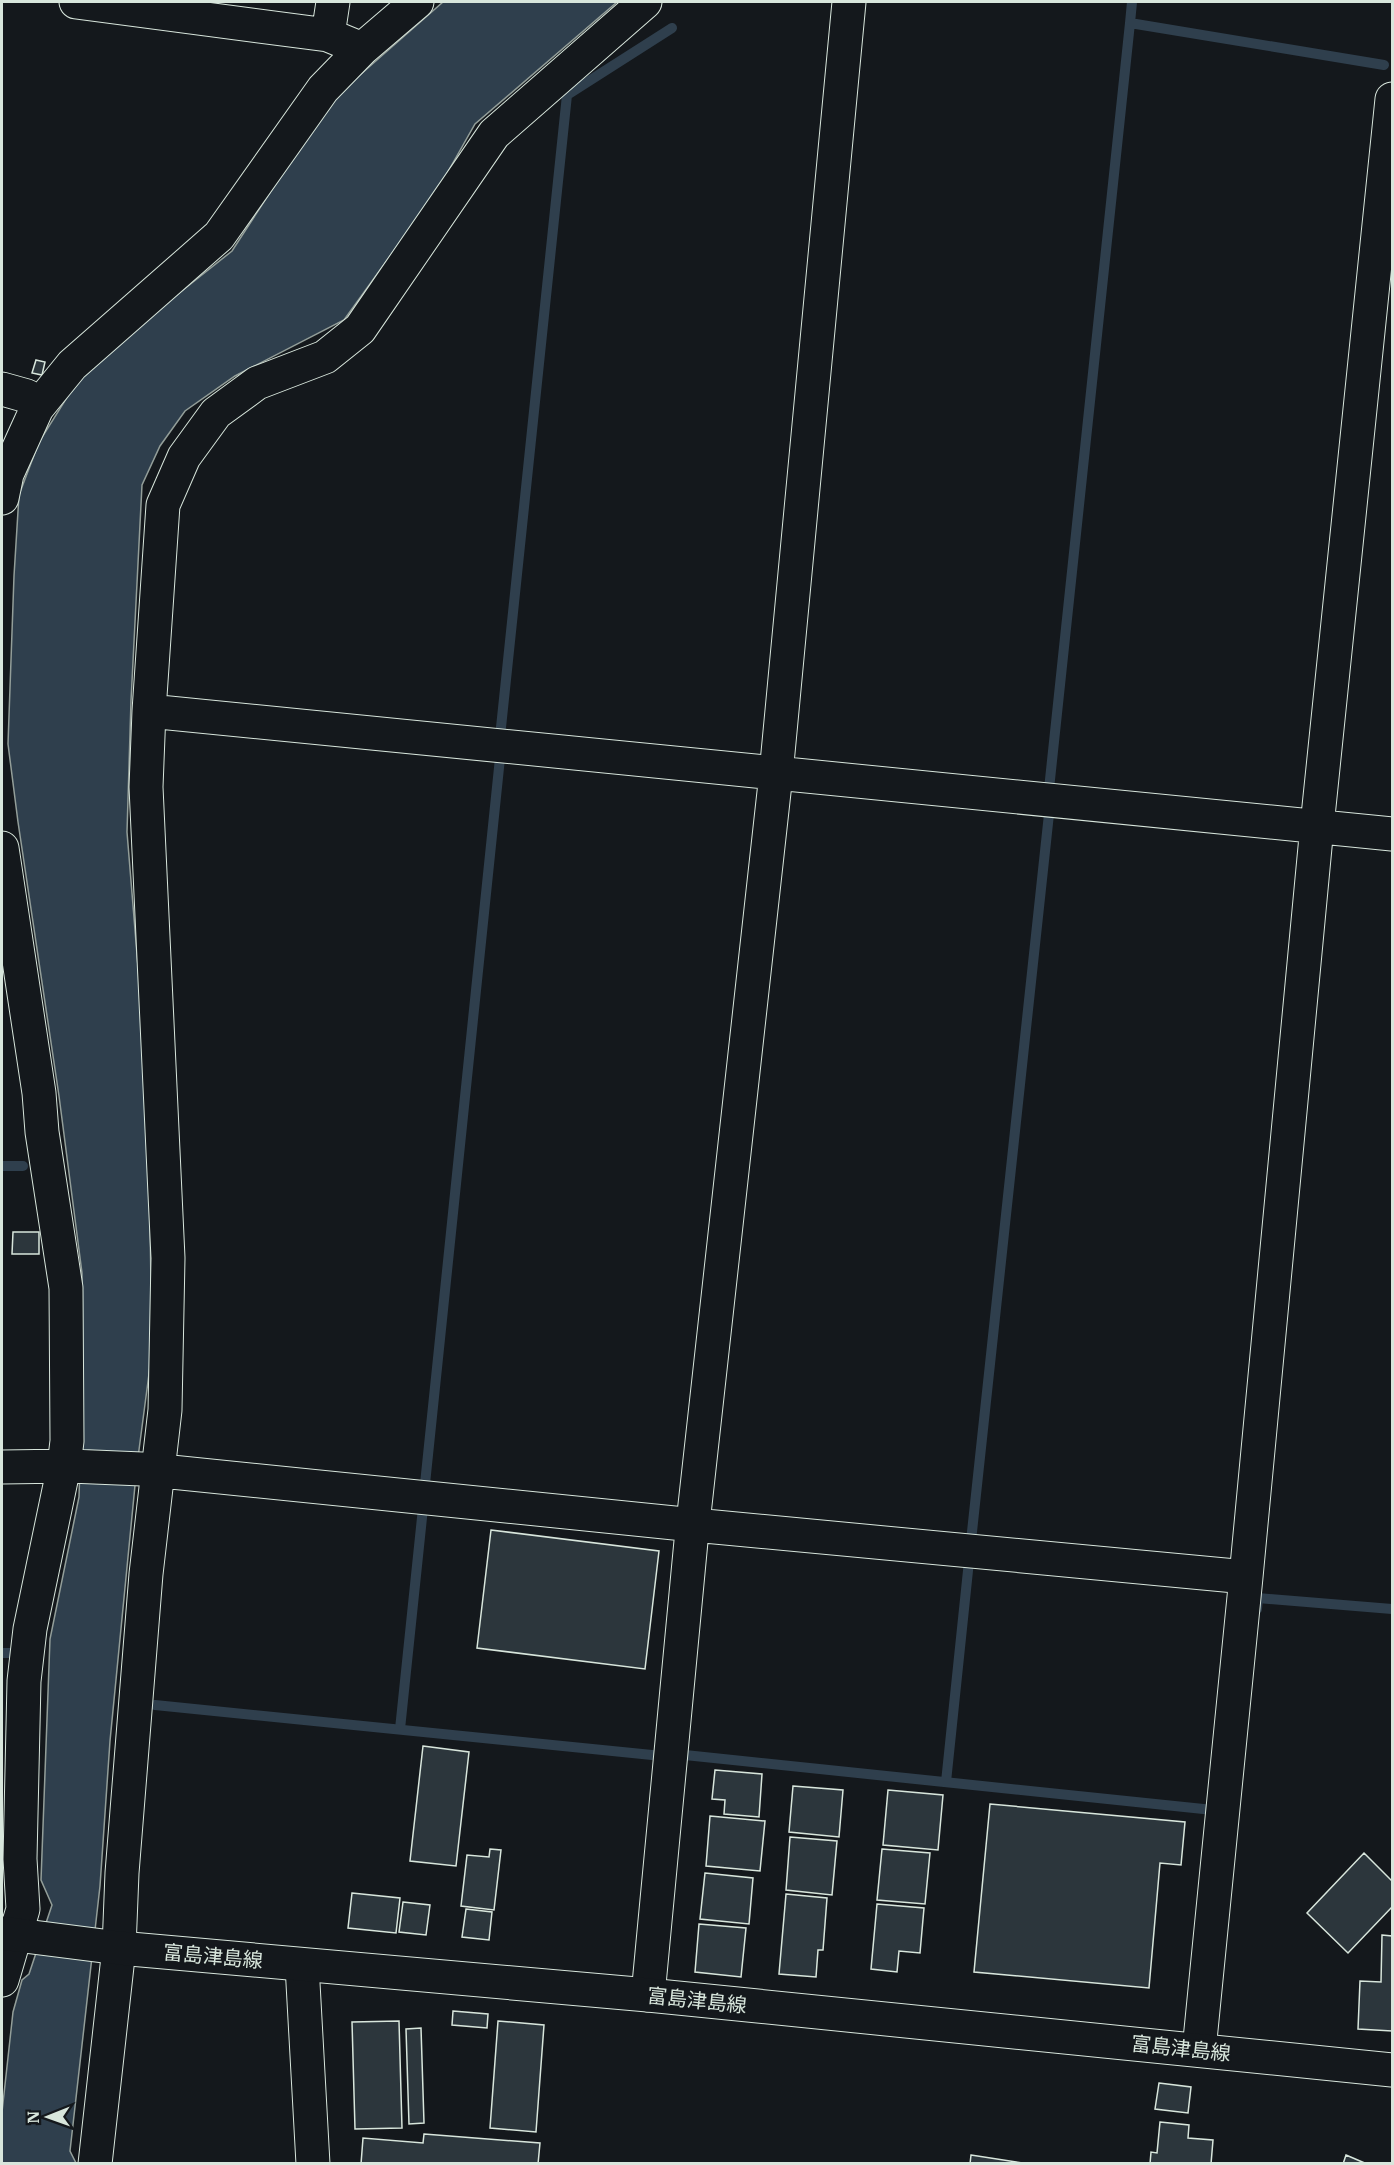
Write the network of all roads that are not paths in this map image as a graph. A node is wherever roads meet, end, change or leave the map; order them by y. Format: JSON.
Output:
{"nodes":[{"id":1,"x":76,"y":2,"type":"edge"},
{"id":2,"x":333,"y":2,"type":"edge"},
{"id":3,"x":417,"y":2,"type":"edge"},
{"id":4,"x":645,"y":2,"type":"edge"},
{"id":5,"x":849,"y":2,"type":"edge"},
{"id":6,"x":328,"y":35,"type":"junction"},
{"id":7,"x":362,"y":49,"type":"junction"},
{"id":8,"x":1392,"y":99,"type":"edge"},
{"id":9,"x":2,"y":389,"type":"edge"},
{"id":10,"x":37,"y":408,"type":"junction"},
{"id":11,"x":2,"y":498,"type":"edge"},
{"id":12,"x":149,"y":711,"type":"junction"},
{"id":13,"x":776,"y":774,"type":"junction"},
{"id":14,"x":1317,"y":826,"type":"junction"},
{"id":15,"x":1392,"y":834,"type":"edge"},
{"id":16,"x":2,"y":848,"type":"edge"},
{"id":17,"x":67,"y":1466,"type":"junction"},
{"id":18,"x":2,"y":1467,"type":"edge"},
{"id":19,"x":150,"y":1470,"type":"junction"},
{"id":20,"x":694,"y":1525,"type":"junction"},
{"id":21,"x":1246,"y":1577,"type":"junction"},
{"id":22,"x":16,"y":1934,"type":"edge"},
{"id":23,"x":112,"y":1947,"type":"junction"},
{"id":24,"x":302,"y":1965,"type":"junction"},
{"id":25,"x":2,"y":1980,"type":"edge"},
{"id":26,"x":648,"y":1995,"type":"junction"},
{"id":27,"x":1199,"y":2050,"type":"junction"},
{"id":28,"x":1392,"y":2070,"type":"edge"},
{"id":29,"x":95,"y":2161,"type":"edge"},
{"id":30,"x":313,"y":2163,"type":"edge"}],
"edges":[{"from":1,"to":6,"type":"street"},
{"from":2,"to":6,"type":"street"},
{"from":3,"to":7,"type":"street"},
{"from":4,"to":12,"type":"street"},
{"from":5,"to":13,"type":"street"},
{"from":6,"to":7,"type":"street"},
{"from":7,"to":10,"type":"street"},
{"from":8,"to":14,"type":"street"},
{"from":9,"to":10,"type":"street"},
{"from":10,"to":11,"type":"street"},
{"from":12,"to":13,"type":"street"},
{"from":12,"to":19,"type":"street"},
{"from":13,"to":14,"type":"street"},
{"from":13,"to":20,"type":"street"},
{"from":14,"to":15,"type":"street"},
{"from":14,"to":21,"type":"street"},
{"from":16,"to":17,"type":"street"},
{"from":17,"to":18,"type":"street"},
{"from":17,"to":19,"type":"street"},
{"from":17,"to":22,"type":"street"},
{"from":19,"to":20,"type":"street"},
{"from":19,"to":23,"type":"street"},
{"from":20,"to":21,"type":"street"},
{"from":20,"to":26,"type":"street"},
{"from":21,"to":27,"type":"street"},
{"from":22,"to":23,"type":"street","name":"富島津島線"},
{"from":22,"to":25,"type":"street"},
{"from":23,"to":24,"type":"street","name":"富島津島線"},
{"from":23,"to":29,"type":"street"},
{"from":24,"to":26,"type":"street","name":"富島津島線"},
{"from":24,"to":30,"type":"street"},
{"from":26,"to":27,"type":"street","name":"富島津島線"},
{"from":27,"to":28,"type":"street","name":"富島津島線"}]}
